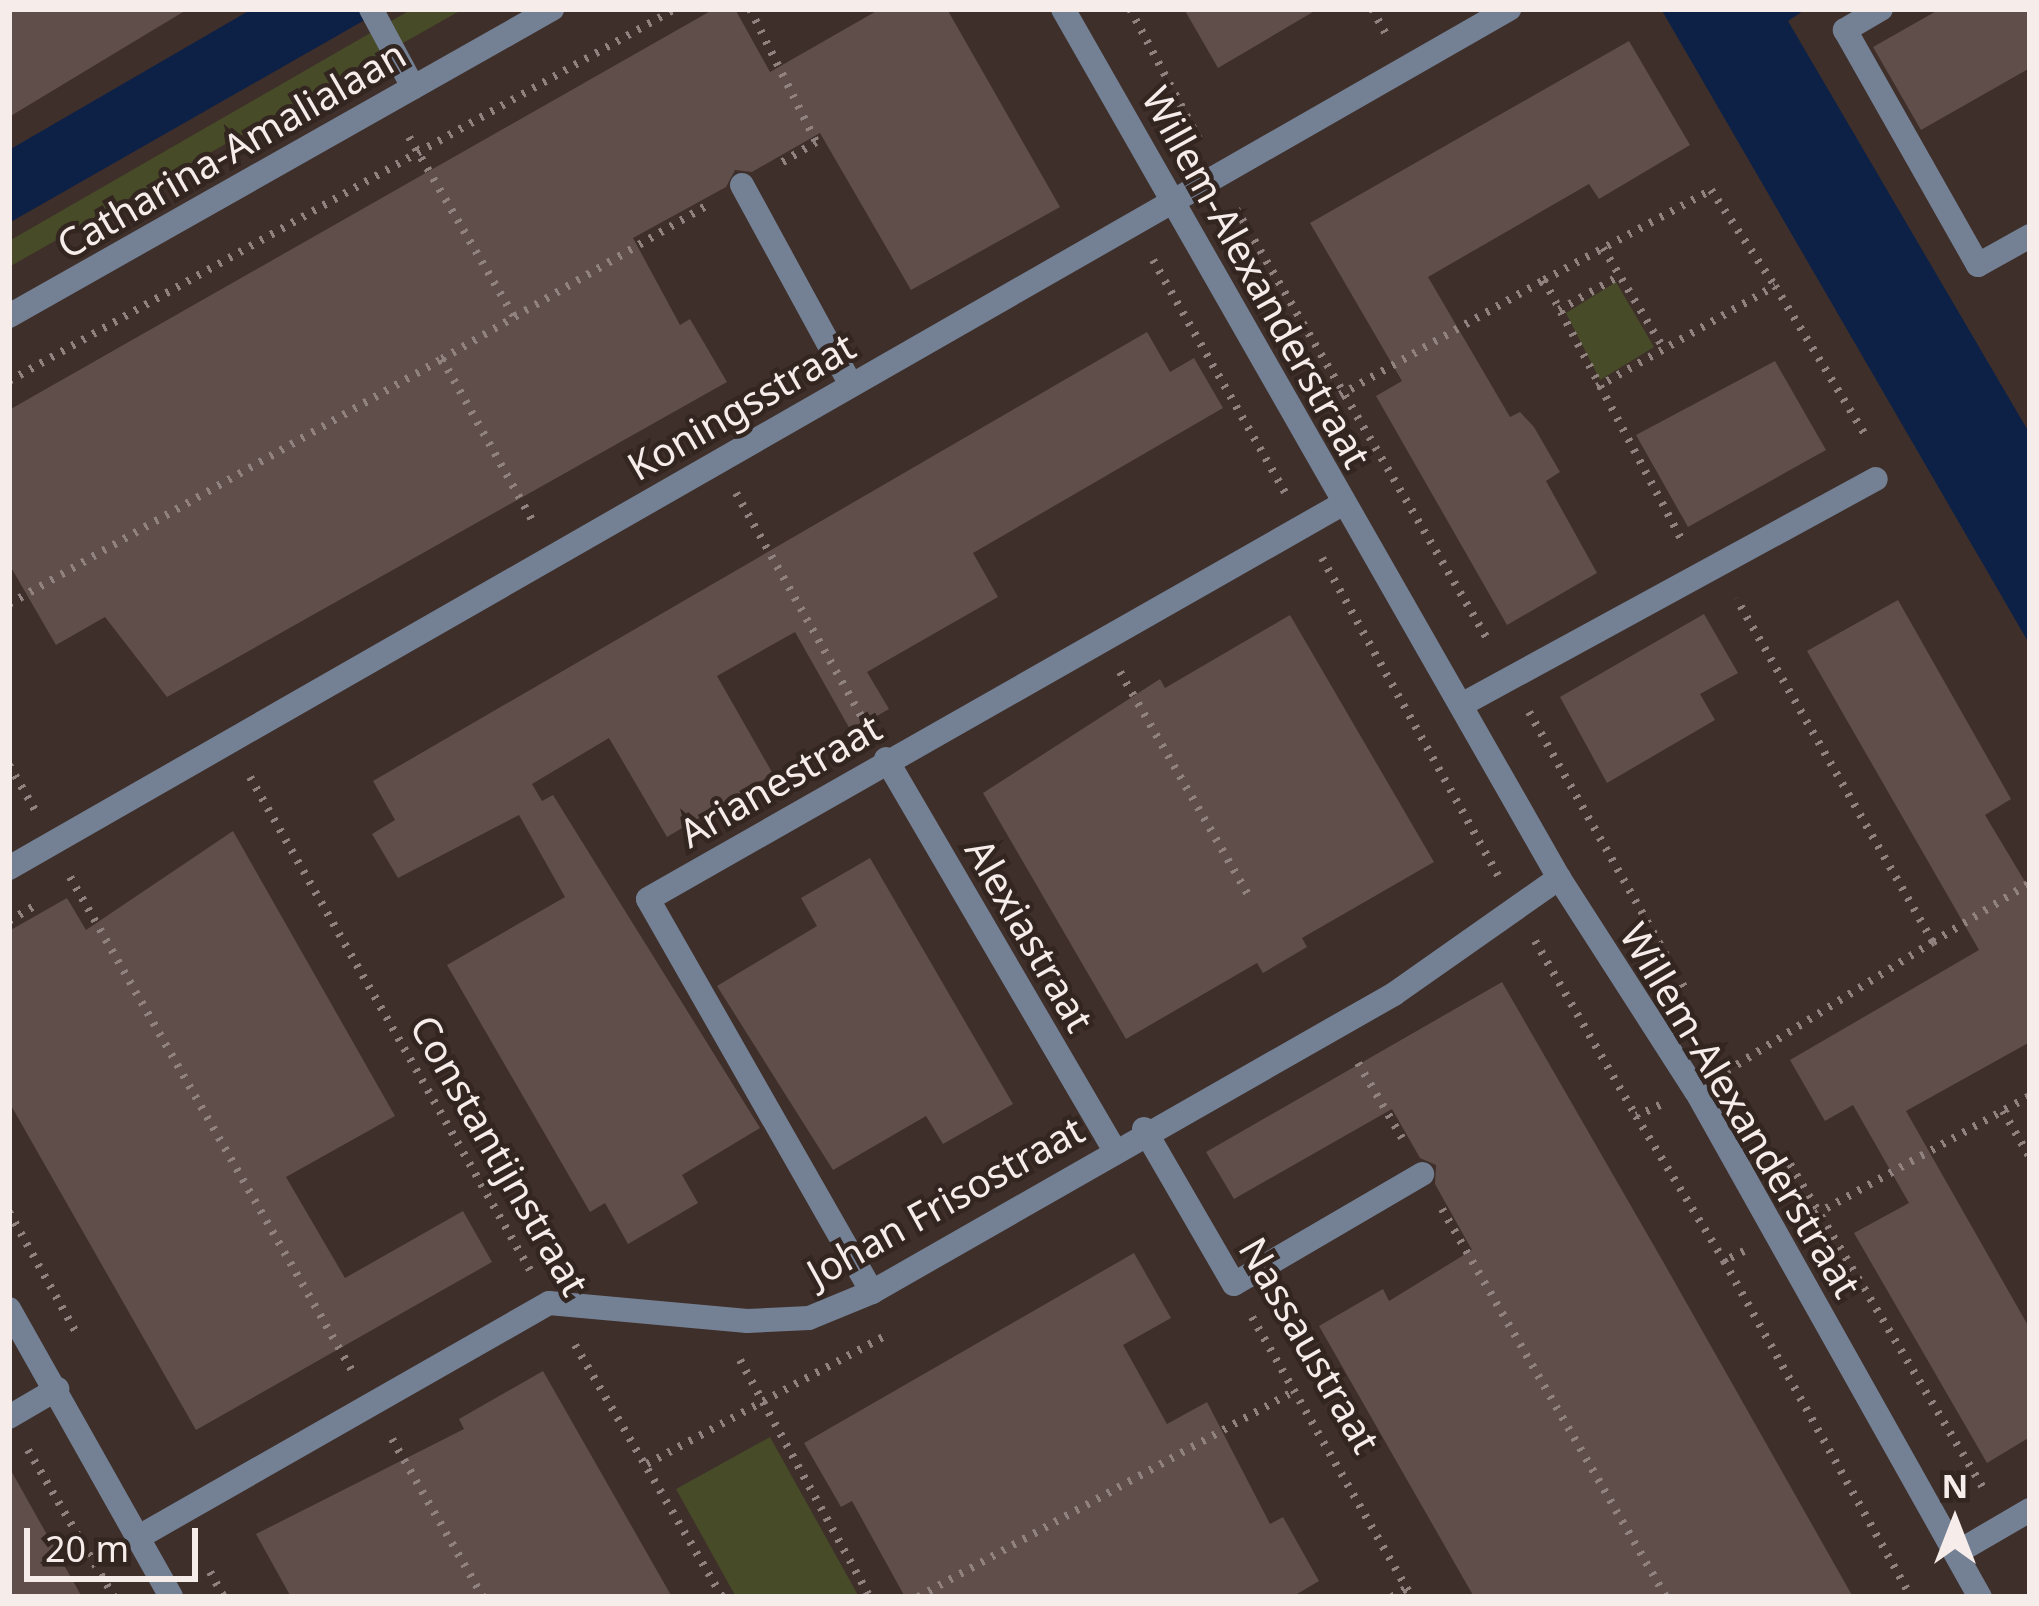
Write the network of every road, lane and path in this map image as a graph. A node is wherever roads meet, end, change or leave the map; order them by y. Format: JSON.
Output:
{"nodes":[{"id":1,"x":551,"y":9,"type":"edge"},
{"id":2,"x":676,"y":9,"type":"edge"},
{"id":3,"x":750,"y":9,"type":"edge"},
{"id":4,"x":1063,"y":9,"type":"edge"},
{"id":5,"x":1130,"y":9,"type":"edge"},
{"id":6,"x":1509,"y":9,"type":"edge"},
{"id":7,"x":1880,"y":9,"type":"edge"},
{"id":8,"x":376,"y":18,"type":"edge"},
{"id":9,"x":413,"y":86,"type":"junction"},
{"id":10,"x":388,"y":101,"type":"junction"},
{"id":11,"x":418,"y":151,"type":"junction"},
{"id":12,"x":1219,"y":175,"type":"junction"},
{"id":13,"x":742,"y":185,"type":"junction"},
{"id":14,"x":1174,"y":197,"type":"junction"},
{"id":15,"x":2030,"y":236,"type":"edge"},
{"id":16,"x":1603,"y":248,"type":"junction"},
{"id":17,"x":1619,"y":276,"type":"junction"},
{"id":18,"x":1544,"y":280,"type":"junction"},
{"id":19,"x":1775,"y":286,"type":"junction"},
{"id":20,"x":1559,"y":310,"type":"junction"},
{"id":21,"x":9,"y":316,"type":"edge"},
{"id":22,"x":514,"y":317,"type":"junction"},
{"id":23,"x":1664,"y":349,"type":"junction"},
{"id":24,"x":442,"y":358,"type":"junction"},
{"id":25,"x":9,"y":380,"type":"edge"},
{"id":26,"x":851,"y":385,"type":"junction"},
{"id":27,"x":1598,"y":387,"type":"junction"},
{"id":28,"x":1293,"y":418,"type":"junction"},
{"id":29,"x":718,"y":461,"type":"junction"},
{"id":30,"x":1876,"y":479,"type":"joint"},
{"id":31,"x":1344,"y":503,"type":"junction"},
{"id":32,"x":1304,"y":525,"type":"junction"},
{"id":33,"x":552,"y":556,"type":"junction"},
{"id":34,"x":1710,"y":571,"type":"junction"},
{"id":35,"x":9,"y":604,"type":"edge"},
{"id":36,"x":1100,"y":639,"type":"junction"},
{"id":37,"x":1463,"y":704,"type":"junction"},
{"id":38,"x":226,"y":743,"type":"junction"},
{"id":39,"x":886,"y":759,"type":"junction"},
{"id":40,"x":9,"y":765,"type":"edge"},
{"id":41,"x":53,"y":843,"type":"junction"},
{"id":42,"x":9,"y":868,"type":"edge"},
{"id":43,"x":1559,"y":878,"type":"junction"},
{"id":44,"x":2030,"y":883,"type":"edge"},
{"id":45,"x":1251,"y":899,"type":"dead end"},
{"id":46,"x":1516,"y":909,"type":"junction"},
{"id":47,"x":1933,"y":942,"type":"junction"},
{"id":48,"x":1336,"y":1025,"type":"junction"},
{"id":49,"x":1696,"y":1090,"type":"junction"},
{"id":50,"x":2030,"y":1096,"type":"edge"},
{"id":51,"x":2003,"y":1111,"type":"junction"},
{"id":52,"x":1636,"y":1116,"type":"junction"},
{"id":53,"x":1144,"y":1129,"type":"junction"},
{"id":54,"x":1113,"y":1148,"type":"junction"},
{"id":55,"x":2030,"y":1158,"type":"edge"},
{"id":56,"x":1422,"y":1174,"type":"junction"},
{"id":57,"x":1820,"y":1212,"type":"junction"},
{"id":58,"x":1777,"y":1235,"type":"junction"},
{"id":59,"x":1724,"y":1261,"type":"junction"},
{"id":60,"x":1234,"y":1284,"type":"junction"},
{"id":61,"x":872,"y":1292,"type":"junction"},
{"id":62,"x":549,"y":1303,"type":"junction"},
{"id":63,"x":9,"y":1309,"type":"edge"},
{"id":64,"x":716,"y":1316,"type":"junction"},
{"id":65,"x":57,"y":1390,"type":"junction"},
{"id":66,"x":1294,"y":1391,"type":"junction"},
{"id":67,"x":372,"y":1404,"type":"junction"},
{"id":68,"x":764,"y":1404,"type":"junction"},
{"id":69,"x":12,"y":1415,"type":"edge"},
{"id":70,"x":647,"y":1464,"type":"junction"},
{"id":71,"x":2030,"y":1510,"type":"edge"},
{"id":72,"x":2005,"y":1525,"type":"junction"},
{"id":73,"x":137,"y":1538,"type":"junction"},
{"id":74,"x":1956,"y":1553,"type":"junction"},
{"id":75,"x":1410,"y":1593,"type":"edge"},
{"id":76,"x":114,"y":1597,"type":"edge"},
{"id":77,"x":170,"y":1597,"type":"edge"},
{"id":78,"x":483,"y":1597,"type":"edge"},
{"id":79,"x":722,"y":1597,"type":"edge"},
{"id":80,"x":870,"y":1597,"type":"edge"},
{"id":81,"x":918,"y":1597,"type":"edge"},
{"id":82,"x":1392,"y":1597,"type":"edge"},
{"id":83,"x":1666,"y":1597,"type":"edge"},
{"id":84,"x":1911,"y":1597,"type":"edge"},
{"id":85,"x":1979,"y":1597,"type":"edge"}],
"edges":[{"from":1,"to":9,"type":"street","name":"Catharina-Amalialaan"},
{"from":2,"to":11,"type":"path"},
{"from":3,"to":13,"type":"path"},
{"from":4,"to":14,"type":"street","name":"Willem-Alexanderstraat"},
{"from":5,"to":12,"type":"path"},
{"from":6,"to":12,"type":"street","name":"Koningsstraat"},
{"from":7,"to":15,"type":"street"},
{"from":8,"to":9,"type":"street"},
{"from":9,"to":10,"type":"street","name":"Catharina-Amalialaan"},
{"from":10,"to":11,"type":"path"},
{"from":10,"to":21,"type":"street","name":"Catharina-Amalialaan"},
{"from":11,"to":22,"type":"path"},
{"from":11,"to":25,"type":"path"},
{"from":12,"to":14,"type":"street","name":"Koningsstraat"},
{"from":13,"to":22,"type":"path"},
{"from":13,"to":26,"type":"street"},
{"from":14,"to":26,"type":"street","name":"Koningsstraat"},
{"from":14,"to":28,"type":"street","name":"Willem-Alexanderstraat"},
{"from":16,"to":17,"type":"path"},
{"from":16,"to":18,"type":"path"},
{"from":16,"to":19,"type":"path"},
{"from":17,"to":20,"type":"path"},
{"from":17,"to":23,"type":"path"},
{"from":18,"to":20,"type":"path"},
{"from":18,"to":28,"type":"path"},
{"from":19,"to":23,"type":"path"},
{"from":19,"to":30,"type":"path"},
{"from":20,"to":27,"type":"path"},
{"from":22,"to":24,"type":"path"},
{"from":23,"to":27,"type":"path"},
{"from":24,"to":33,"type":"path"},
{"from":24,"to":35,"type":"path"},
{"from":26,"to":29,"type":"street","name":"Koningsstraat"},
{"from":27,"to":34,"type":"path"},
{"from":28,"to":31,"type":"street","name":"Willem-Alexanderstraat"},
{"from":29,"to":33,"type":"street","name":"Koningsstraat"},
{"from":29,"to":39,"type":"path"},
{"from":30,"to":34,"type":"street"},
{"from":31,"to":32,"type":"street","name":"Arianestraat"},
{"from":31,"to":37,"type":"street","name":"Willem-Alexanderstraat"},
{"from":32,"to":36,"type":"street","name":"Arianestraat"},
{"from":32,"to":46,"type":"path"},
{"from":33,"to":38,"type":"street","name":"Koningsstraat"},
{"from":34,"to":37,"type":"street"},
{"from":34,"to":47,"type":"path"},
{"from":36,"to":39,"type":"street","name":"Arianestraat"},
{"from":36,"to":45,"type":"path"},
{"from":37,"to":43,"type":"street","name":"Willem-Alexanderstraat"},
{"from":38,"to":41,"type":"street","name":"Koningsstraat"},
{"from":38,"to":62,"type":"path","name":"Constantijnstraat"},
{"from":39,"to":54,"type":"street","name":"Alexiastraat"},
{"from":39,"to":61,"type":"street","name":"Arianestraat"},
{"from":40,"to":41,"type":"path"},
{"from":41,"to":42,"type":"street","name":"Koningsstraat"},
{"from":41,"to":67,"type":"path"},
{"from":43,"to":46,"type":"street","name":"Johan Frisostraat"},
{"from":43,"to":49,"type":"street","name":"Willem-Alexanderstraat"},
{"from":44,"to":47,"type":"path"},
{"from":46,"to":48,"type":"street","name":"Johan Frisostraat"},
{"from":46,"to":52,"type":"path"},
{"from":47,"to":49,"type":"path"},
{"from":48,"to":53,"type":"street","name":"Johan Frisostraat"},
{"from":48,"to":56,"type":"path"},
{"from":49,"to":52,"type":"path"},
{"from":49,"to":58,"type":"street","name":"Willem-Alexanderstraat"},
{"from":50,"to":51,"type":"path"},
{"from":51,"to":55,"type":"path"},
{"from":51,"to":57,"type":"path"},
{"from":52,"to":59,"type":"path"},
{"from":53,"to":54,"type":"street","name":"Johan Frisostraat"},
{"from":53,"to":60,"type":"street","name":"Nassaustraat"},
{"from":54,"to":61,"type":"street","name":"Johan Frisostraat"},
{"from":56,"to":60,"type":"street"},
{"from":56,"to":83,"type":"path"},
{"from":57,"to":58,"type":"path"},
{"from":57,"to":72,"type":"path"},
{"from":58,"to":59,"type":"path"},
{"from":58,"to":74,"type":"street","name":"Willem-Alexanderstraat"},
{"from":59,"to":84,"type":"path"},
{"from":60,"to":66,"type":"path","name":"Nassaustraat"},
{"from":61,"to":64,"type":"street","name":"Johan Frisostraat"},
{"from":62,"to":64,"type":"street","name":"Johan Frisostraat"},
{"from":62,"to":67,"type":"street"},
{"from":62,"to":70,"type":"path","name":"Constantijnstraat"},
{"from":63,"to":65,"type":"street"},
{"from":64,"to":68,"type":"path"},
{"from":65,"to":69,"type":"street"},
{"from":65,"to":73,"type":"street"},
{"from":66,"to":75,"type":"path","name":"Nassaustraat"},
{"from":66,"to":81,"type":"path"},
{"from":67,"to":73,"type":"street"},
{"from":67,"to":78,"type":"path"},
{"from":68,"to":70,"type":"path"},
{"from":68,"to":80,"type":"path"},
{"from":69,"to":76,"type":"path"},
{"from":70,"to":79,"type":"path","name":"Constantijnstraat"},
{"from":71,"to":72,"type":"street"},
{"from":72,"to":74,"type":"street"},
{"from":73,"to":77,"type":"street"},
{"from":74,"to":85,"type":"street","name":"Willem-Alexanderstraat"},
{"from":75,"to":82,"type":"path"}]}
